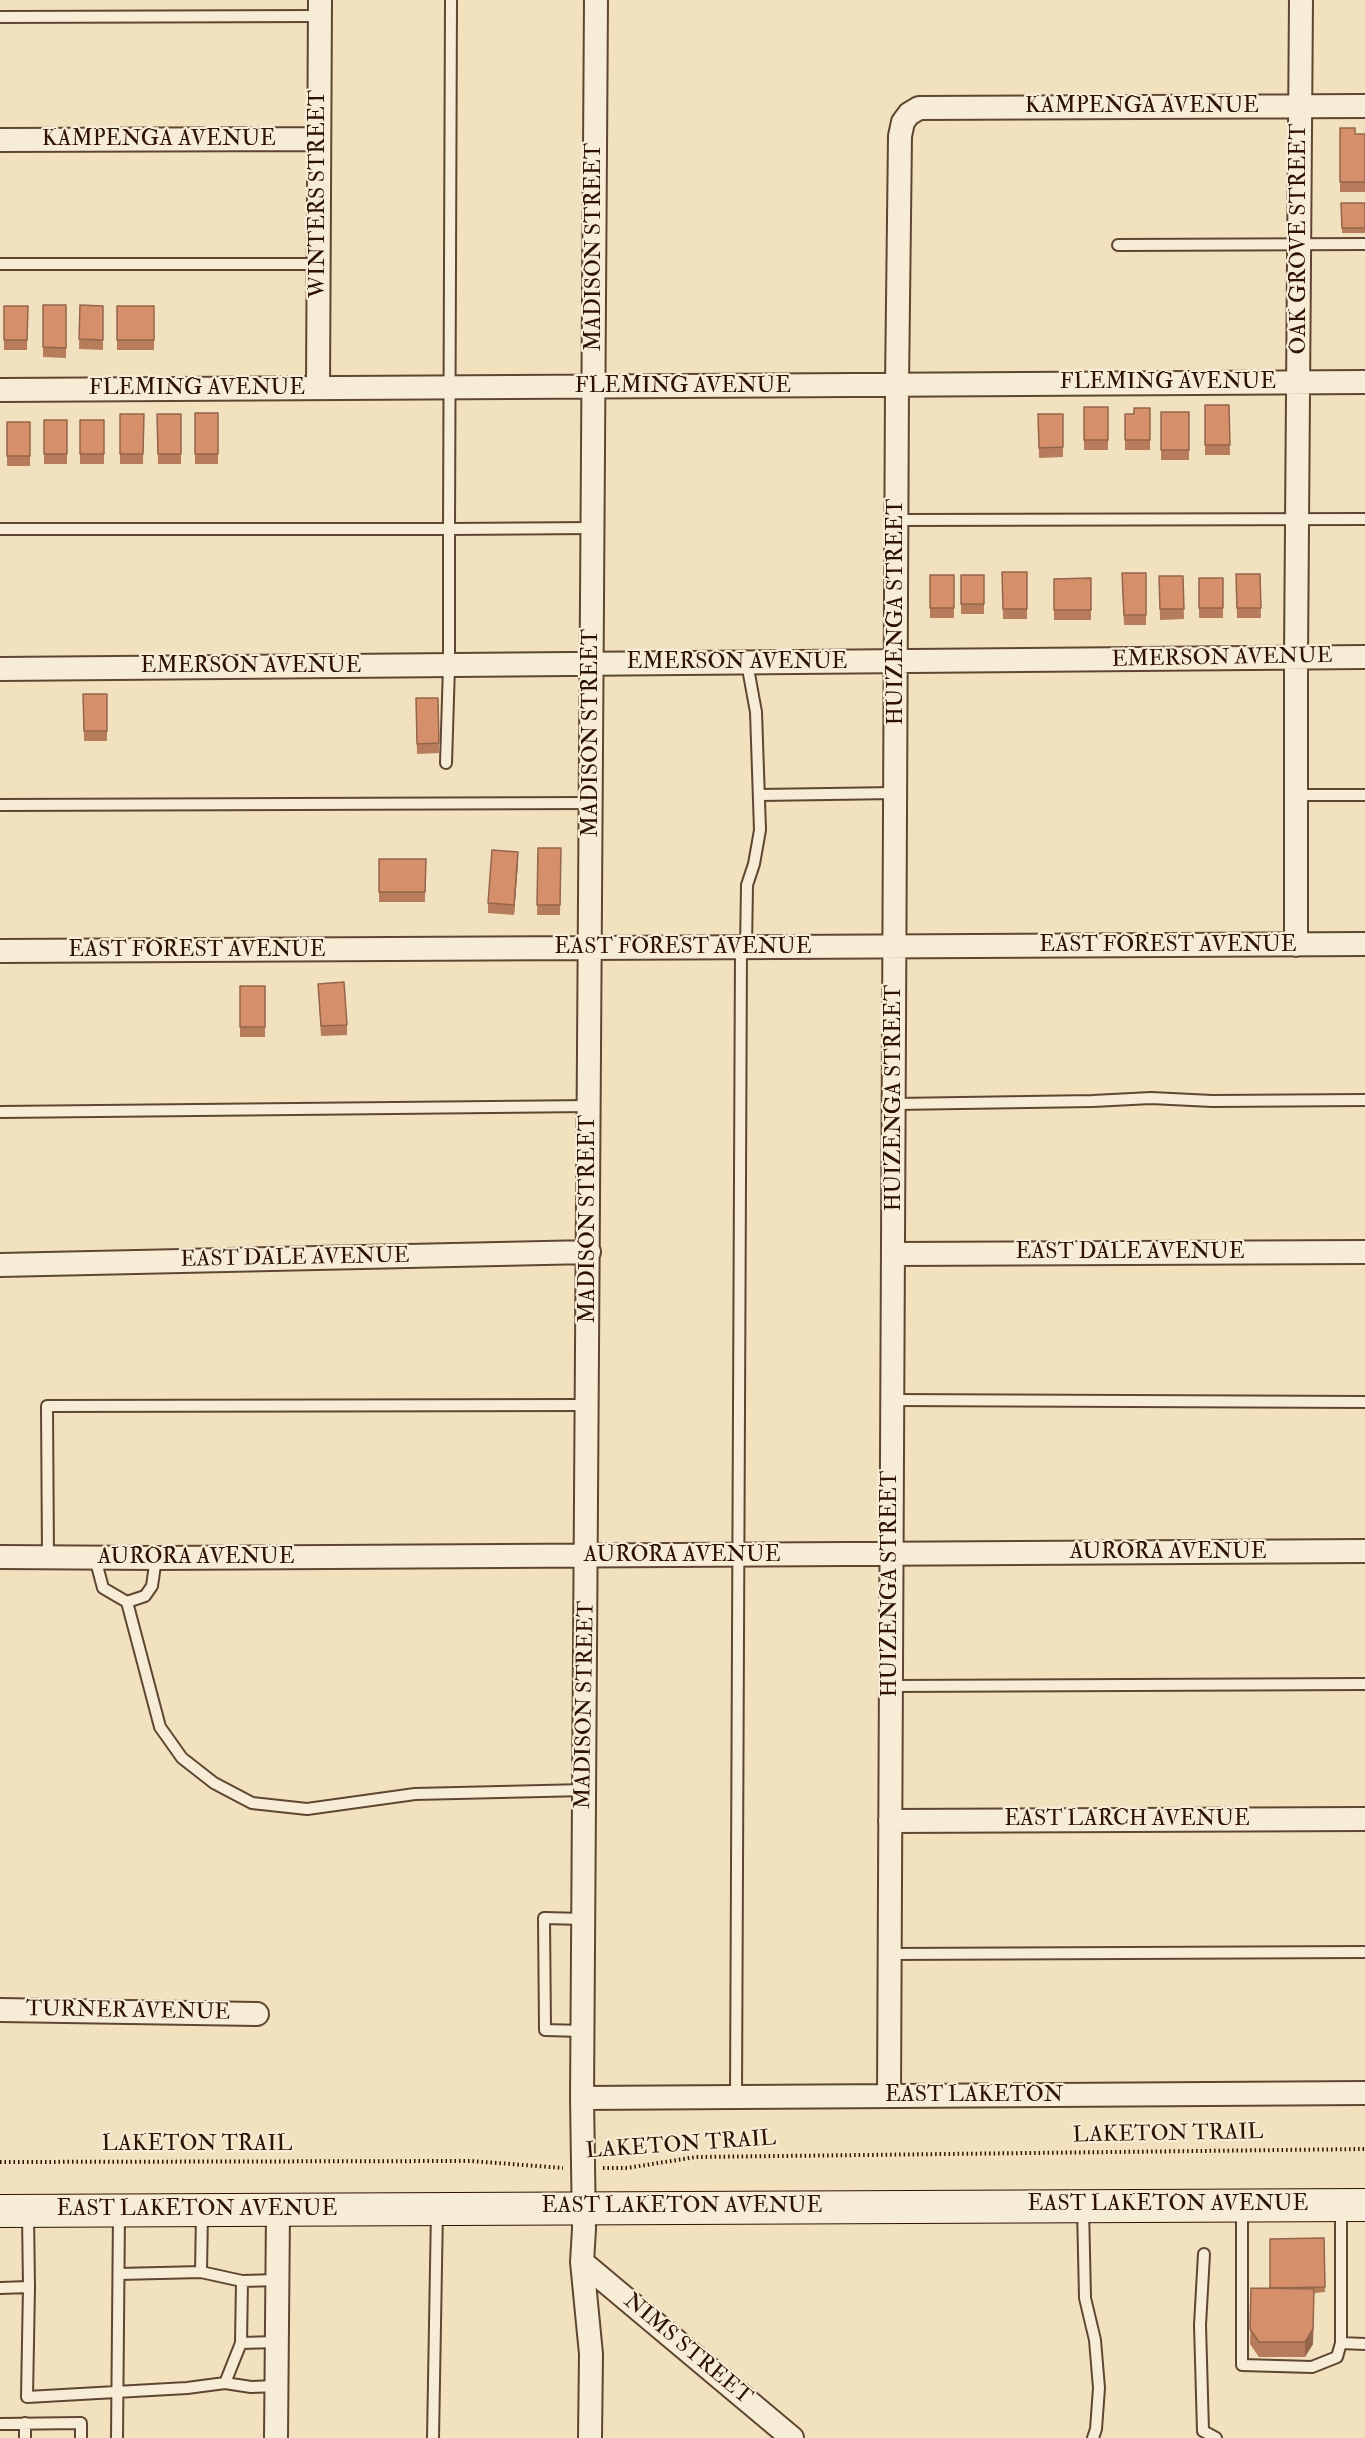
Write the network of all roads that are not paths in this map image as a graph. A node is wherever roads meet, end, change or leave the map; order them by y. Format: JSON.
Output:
{"nodes":[{"id":1,"x":451,"y":0,"type":"edge"},
{"id":2,"x":596,"y":0,"type":"edge"},
{"id":3,"x":1301,"y":0,"type":"edge"},
{"id":4,"x":320,"y":8,"type":"edge"},
{"id":5,"x":0,"y":17,"type":"edge"},
{"id":6,"x":1365,"y":106,"type":"edge"},
{"id":7,"x":1301,"y":107,"type":"junction"},
{"id":8,"x":918,"y":108,"type":"joint"},
{"id":9,"x":319,"y":139,"type":"junction"},
{"id":10,"x":0,"y":140,"type":"edge"},
{"id":11,"x":1300,"y":244,"type":"junction"},
{"id":12,"x":1365,"y":244,"type":"edge"},
{"id":13,"x":1118,"y":245,"type":"dead end"},
{"id":14,"x":0,"y":264,"type":"edge"},
{"id":15,"x":319,"y":264,"type":"junction"},
{"id":16,"x":1365,"y":382,"type":"edge"},
{"id":17,"x":1299,"y":383,"type":"junction"},
{"id":18,"x":897,"y":385,"type":"junction"},
{"id":19,"x":593,"y":387,"type":"junction"},
{"id":20,"x":318,"y":388,"type":"junction"},
{"id":21,"x":449,"y":388,"type":"junction"},
{"id":22,"x":0,"y":390,"type":"edge"},
{"id":23,"x":1298,"y":518,"type":"junction"},
{"id":24,"x":1365,"y":519,"type":"edge"},
{"id":25,"x":897,"y":520,"type":"junction"},
{"id":26,"x":594,"y":528,"type":"junction"},
{"id":27,"x":0,"y":529,"type":"edge"},
{"id":28,"x":449,"y":530,"type":"junction"},
{"id":29,"x":1296,"y":657,"type":"junction"},
{"id":30,"x":1365,"y":657,"type":"edge"},
{"id":31,"x":747,"y":663,"type":"junction"},
{"id":32,"x":897,"y":663,"type":"junction"},
{"id":33,"x":592,"y":664,"type":"junction"},
{"id":34,"x":449,"y":666,"type":"junction"},
{"id":35,"x":0,"y":669,"type":"edge"},
{"id":36,"x":446,"y":763,"type":"dead end"},
{"id":37,"x":896,"y":793,"type":"junction"},
{"id":38,"x":760,"y":795,"type":"junction"},
{"id":39,"x":1296,"y":795,"type":"junction"},
{"id":40,"x":1365,"y":795,"type":"edge"},
{"id":41,"x":591,"y":803,"type":"junction"},
{"id":42,"x":0,"y":805,"type":"edge"},
{"id":43,"x":1296,"y":945,"type":"junction"},
{"id":44,"x":1365,"y":945,"type":"edge"},
{"id":45,"x":896,"y":947,"type":"junction"},
{"id":46,"x":743,"y":948,"type":"junction"},
{"id":47,"x":590,"y":949,"type":"junction"},
{"id":48,"x":0,"y":951,"type":"edge"},
{"id":49,"x":1365,"y":1100,"type":"edge"},
{"id":50,"x":895,"y":1104,"type":"junction"},
{"id":51,"x":590,"y":1106,"type":"junction"},
{"id":52,"x":0,"y":1112,"type":"edge"},
{"id":53,"x":590,"y":1252,"type":"junction"},
{"id":54,"x":1365,"y":1252,"type":"edge"},
{"id":55,"x":894,"y":1254,"type":"junction"},
{"id":56,"x":0,"y":1265,"type":"edge"},
{"id":57,"x":892,"y":1401,"type":"junction"},
{"id":58,"x":1365,"y":1402,"type":"edge"},
{"id":59,"x":588,"y":1405,"type":"junction"},
{"id":60,"x":1365,"y":1551,"type":"edge"},
{"id":61,"x":892,"y":1554,"type":"junction"},
{"id":62,"x":740,"y":1555,"type":"junction"},
{"id":63,"x":587,"y":1556,"type":"junction"},
{"id":64,"x":0,"y":1557,"type":"edge"},
{"id":65,"x":95,"y":1558,"type":"junction"},
{"id":66,"x":156,"y":1558,"type":"junction"},
{"id":67,"x":48,"y":1559,"type":"junction"},
{"id":68,"x":127,"y":1602,"type":"junction"},
{"id":69,"x":1365,"y":1684,"type":"edge"},
{"id":70,"x":891,"y":1686,"type":"junction"},
{"id":71,"x":585,"y":1790,"type":"junction"},
{"id":72,"x":1365,"y":1819,"type":"edge"},
{"id":73,"x":890,"y":1821,"type":"junction"},
{"id":74,"x":584,"y":1919,"type":"junction"},
{"id":75,"x":1365,"y":1952,"type":"edge"},
{"id":76,"x":889,"y":1954,"type":"junction"},
{"id":77,"x":0,"y":2010,"type":"edge"},
{"id":78,"x":257,"y":2014,"type":"dead end"},
{"id":79,"x":583,"y":2031,"type":"junction"},
{"id":80,"x":1365,"y":2093,"type":"edge"},
{"id":81,"x":888,"y":2096,"type":"junction"},
{"id":82,"x":736,"y":2097,"type":"junction"},
{"id":83,"x":582,"y":2098,"type":"junction"},
{"id":84,"x":1083,"y":2205,"type":"junction"},
{"id":85,"x":1242,"y":2205,"type":"junction"},
{"id":86,"x":1353,"y":2205,"type":"edge"},
{"id":87,"x":583,"y":2207,"type":"junction"},
{"id":88,"x":119,"y":2210,"type":"junction"},
{"id":89,"x":202,"y":2210,"type":"junction"},
{"id":90,"x":278,"y":2210,"type":"junction"},
{"id":91,"x":437,"y":2210,"type":"junction"},
{"id":92,"x":14,"y":2211,"type":"edge"},
{"id":93,"x":1204,"y":2254,"type":"dead end"},
{"id":94,"x":582,"y":2262,"type":"junction"},
{"id":95,"x":201,"y":2272,"type":"junction"},
{"id":96,"x":119,"y":2274,"type":"junction"},
{"id":97,"x":278,"y":2280,"type":"junction"},
{"id":98,"x":242,"y":2281,"type":"junction"},
{"id":99,"x":29,"y":2287,"type":"junction"},
{"id":100,"x":0,"y":2288,"type":"edge"},
{"id":101,"x":276,"y":2342,"type":"junction"},
{"id":102,"x":242,"y":2343,"type":"junction"},
{"id":103,"x":1341,"y":2343,"type":"junction"},
{"id":104,"x":1365,"y":2344,"type":"edge"},
{"id":105,"x":225,"y":2384,"type":"junction"},
{"id":106,"x":277,"y":2386,"type":"junction"},
{"id":107,"x":117,"y":2393,"type":"junction"},
{"id":108,"x":25,"y":2423,"type":"junction"},
{"id":109,"x":0,"y":2424,"type":"edge"},
{"id":110,"x":25,"y":2438,"type":"edge"},
{"id":111,"x":81,"y":2438,"type":"edge"},
{"id":112,"x":117,"y":2438,"type":"edge"},
{"id":113,"x":276,"y":2438,"type":"edge"},
{"id":114,"x":433,"y":2438,"type":"edge"},
{"id":115,"x":590,"y":2438,"type":"edge"},
{"id":116,"x":792,"y":2438,"type":"edge"},
{"id":117,"x":1093,"y":2438,"type":"edge"},
{"id":118,"x":1216,"y":2438,"type":"edge"}],
"edges":[{"from":1,"to":21,"type":"lane"},
{"from":2,"to":19,"type":"street","name":"MADISON STREET"},
{"from":3,"to":7,"type":"street","name":"OAK GROVE STREET"},
{"from":4,"to":5,"type":"lane"},
{"from":4,"to":9,"type":"street","name":"WINTERS STREET"},
{"from":6,"to":7,"type":"street","name":"KAMPENGA AVENUE"},
{"from":7,"to":8,"type":"street","name":"KAMPENGA AVENUE"},
{"from":7,"to":11,"type":"street","name":"OAK GROVE STREET"},
{"from":8,"to":18,"type":"street","name":"HUIZENGA STREET"},
{"from":9,"to":10,"type":"street","name":"KAMPENGA AVENUE"},
{"from":9,"to":15,"type":"street","name":"WINTERS STREET"},
{"from":11,"to":12,"type":"lane"},
{"from":11,"to":13,"type":"lane"},
{"from":11,"to":17,"type":"street","name":"OAK GROVE STREET"},
{"from":14,"to":15,"type":"lane"},
{"from":15,"to":20,"type":"street","name":"WINTERS STREET"},
{"from":16,"to":17,"type":"street","name":"FLEMING AVENUE"},
{"from":17,"to":18,"type":"street","name":"FLEMING AVENUE"},
{"from":17,"to":23,"type":"street","name":"OAK GROVE STREET"},
{"from":18,"to":19,"type":"street","name":"FLEMING AVENUE"},
{"from":18,"to":25,"type":"street","name":"HUIZENGA STREET"},
{"from":19,"to":21,"type":"street","name":"FLEMING AVENUE"},
{"from":19,"to":26,"type":"street","name":"MADISON STREET"},
{"from":20,"to":21,"type":"street","name":"FLEMING AVENUE"},
{"from":20,"to":22,"type":"street","name":"FLEMING AVENUE"},
{"from":21,"to":28,"type":"lane"},
{"from":23,"to":24,"type":"lane"},
{"from":23,"to":25,"type":"lane"},
{"from":23,"to":29,"type":"street","name":"OAK GROVE STREET"},
{"from":25,"to":32,"type":"street","name":"HUIZENGA STREET"},
{"from":26,"to":28,"type":"lane"},
{"from":26,"to":33,"type":"street","name":"MADISON STREET"},
{"from":27,"to":28,"type":"lane"},
{"from":28,"to":34,"type":"lane"},
{"from":29,"to":30,"type":"street","name":"EMERSON AVENUE"},
{"from":29,"to":32,"type":"street","name":"EMERSON AVENUE"},
{"from":29,"to":39,"type":"street","name":"OAK GROVE STREET"},
{"from":31,"to":32,"type":"street","name":"EMERSON AVENUE"},
{"from":31,"to":33,"type":"street","name":"EMERSON AVENUE"},
{"from":31,"to":38,"type":"lane"},
{"from":32,"to":37,"type":"street","name":"HUIZENGA STREET"},
{"from":33,"to":34,"type":"street","name":"EMERSON AVENUE"},
{"from":33,"to":41,"type":"street","name":"MADISON STREET"},
{"from":34,"to":35,"type":"street","name":"EMERSON AVENUE"},
{"from":34,"to":36,"type":"lane"},
{"from":37,"to":38,"type":"lane"},
{"from":37,"to":45,"type":"street","name":"HUIZENGA STREET"},
{"from":38,"to":46,"type":"lane"},
{"from":39,"to":40,"type":"lane"},
{"from":39,"to":43,"type":"street","name":"OAK GROVE STREET"},
{"from":41,"to":42,"type":"lane"},
{"from":41,"to":47,"type":"street","name":"MADISON STREET"},
{"from":43,"to":44,"type":"street","name":"EAST FOREST AVENUE"},
{"from":43,"to":45,"type":"street","name":"EAST FOREST AVENUE"},
{"from":45,"to":46,"type":"street","name":"EAST FOREST AVENUE"},
{"from":45,"to":50,"type":"street","name":"HUIZENGA STREET"},
{"from":46,"to":47,"type":"street","name":"EAST FOREST AVENUE"},
{"from":46,"to":62,"type":"lane"},
{"from":47,"to":48,"type":"street","name":"EAST FOREST AVENUE"},
{"from":47,"to":51,"type":"street","name":"MADISON STREET"},
{"from":49,"to":50,"type":"lane"},
{"from":50,"to":55,"type":"street","name":"HUIZENGA STREET"},
{"from":51,"to":52,"type":"lane"},
{"from":51,"to":53,"type":"street","name":"MADISON STREET"},
{"from":53,"to":56,"type":"street","name":"EAST DALE AVENUE"},
{"from":53,"to":59,"type":"street","name":"MADISON STREET"},
{"from":54,"to":55,"type":"street","name":"EAST DALE AVENUE"},
{"from":55,"to":57,"type":"street","name":"HUIZENGA STREET"},
{"from":57,"to":58,"type":"lane"},
{"from":57,"to":61,"type":"street","name":"HUIZENGA STREET"},
{"from":59,"to":63,"type":"street","name":"MADISON STREET"},
{"from":59,"to":67,"type":"lane"},
{"from":60,"to":61,"type":"street","name":"AURORA AVENUE"},
{"from":61,"to":62,"type":"street","name":"AURORA AVENUE"},
{"from":61,"to":70,"type":"street","name":"HUIZENGA STREET"},
{"from":62,"to":63,"type":"street","name":"AURORA AVENUE"},
{"from":62,"to":82,"type":"lane"},
{"from":63,"to":66,"type":"street","name":"AURORA AVENUE"},
{"from":63,"to":71,"type":"street","name":"MADISON STREET"},
{"from":64,"to":67,"type":"street","name":"AURORA AVENUE"},
{"from":65,"to":66,"type":"street","name":"AURORA AVENUE"},
{"from":65,"to":67,"type":"street","name":"AURORA AVENUE"},
{"from":65,"to":68,"type":"lane"},
{"from":66,"to":68,"type":"lane"},
{"from":68,"to":71,"type":"lane"},
{"from":69,"to":70,"type":"lane"},
{"from":70,"to":73,"type":"street","name":"HUIZENGA STREET"},
{"from":71,"to":74,"type":"street","name":"MADISON STREET"},
{"from":72,"to":73,"type":"street","name":"EAST LARCH AVENUE"},
{"from":73,"to":76,"type":"street","name":"HUIZENGA STREET"},
{"from":74,"to":79,"type":"street","name":"MADISON STREET"},
{"from":74,"to":79,"type":"lane"},
{"from":75,"to":76,"type":"lane"},
{"from":76,"to":81,"type":"street","name":"HUIZENGA STREET"},
{"from":77,"to":78,"type":"street","name":"TURNER AVENUE"},
{"from":79,"to":83,"type":"street","name":"MADISON STREET"},
{"from":80,"to":81,"type":"street","name":"EAST LAKETON"},
{"from":81,"to":82,"type":"street","name":"EAST LAKETON"},
{"from":82,"to":83,"type":"street","name":"EAST LAKETON"},
{"from":83,"to":87,"type":"street","name":"MADISON STREET"},
{"from":84,"to":85,"type":"main road","name":"EAST LAKETON AVENUE"},
{"from":84,"to":87,"type":"main road","name":"EAST LAKETON AVENUE"},
{"from":84,"to":117,"type":"lane"},
{"from":85,"to":86,"type":"main road","name":"EAST LAKETON AVENUE"},
{"from":85,"to":103,"type":"lane"},
{"from":86,"to":103,"type":"lane"},
{"from":87,"to":91,"type":"main road","name":"EAST LAKETON AVENUE"},
{"from":87,"to":94,"type":"street","name":"MADISON STREET"},
{"from":88,"to":89,"type":"main road","name":"EAST LAKETON AVENUE"},
{"from":88,"to":92,"type":"main road","name":"EAST LAKETON AVENUE"},
{"from":88,"to":96,"type":"lane"},
{"from":89,"to":90,"type":"main road","name":"EAST LAKETON AVENUE"},
{"from":89,"to":95,"type":"lane"},
{"from":90,"to":91,"type":"main road","name":"EAST LAKETON AVENUE"},
{"from":90,"to":97,"type":"street"},
{"from":91,"to":114,"type":"lane"},
{"from":92,"to":99,"type":"lane"},
{"from":93,"to":118,"type":"lane"},
{"from":94,"to":115,"type":"street","name":"MADISON STREET"},
{"from":94,"to":116,"type":"street","name":"NIMS STREET"},
{"from":95,"to":96,"type":"lane"},
{"from":95,"to":98,"type":"lane"},
{"from":96,"to":107,"type":"lane"},
{"from":97,"to":98,"type":"lane"},
{"from":97,"to":101,"type":"street"},
{"from":98,"to":102,"type":"lane"},
{"from":99,"to":100,"type":"lane"},
{"from":99,"to":107,"type":"lane"},
{"from":101,"to":102,"type":"lane"},
{"from":101,"to":106,"type":"street"},
{"from":102,"to":105,"type":"lane"},
{"from":103,"to":104,"type":"lane"},
{"from":105,"to":106,"type":"lane"},
{"from":105,"to":107,"type":"lane"},
{"from":106,"to":113,"type":"street"},
{"from":107,"to":112,"type":"lane"},
{"from":108,"to":109,"type":"lane"},
{"from":108,"to":110,"type":"lane"},
{"from":108,"to":111,"type":"lane"}]}
